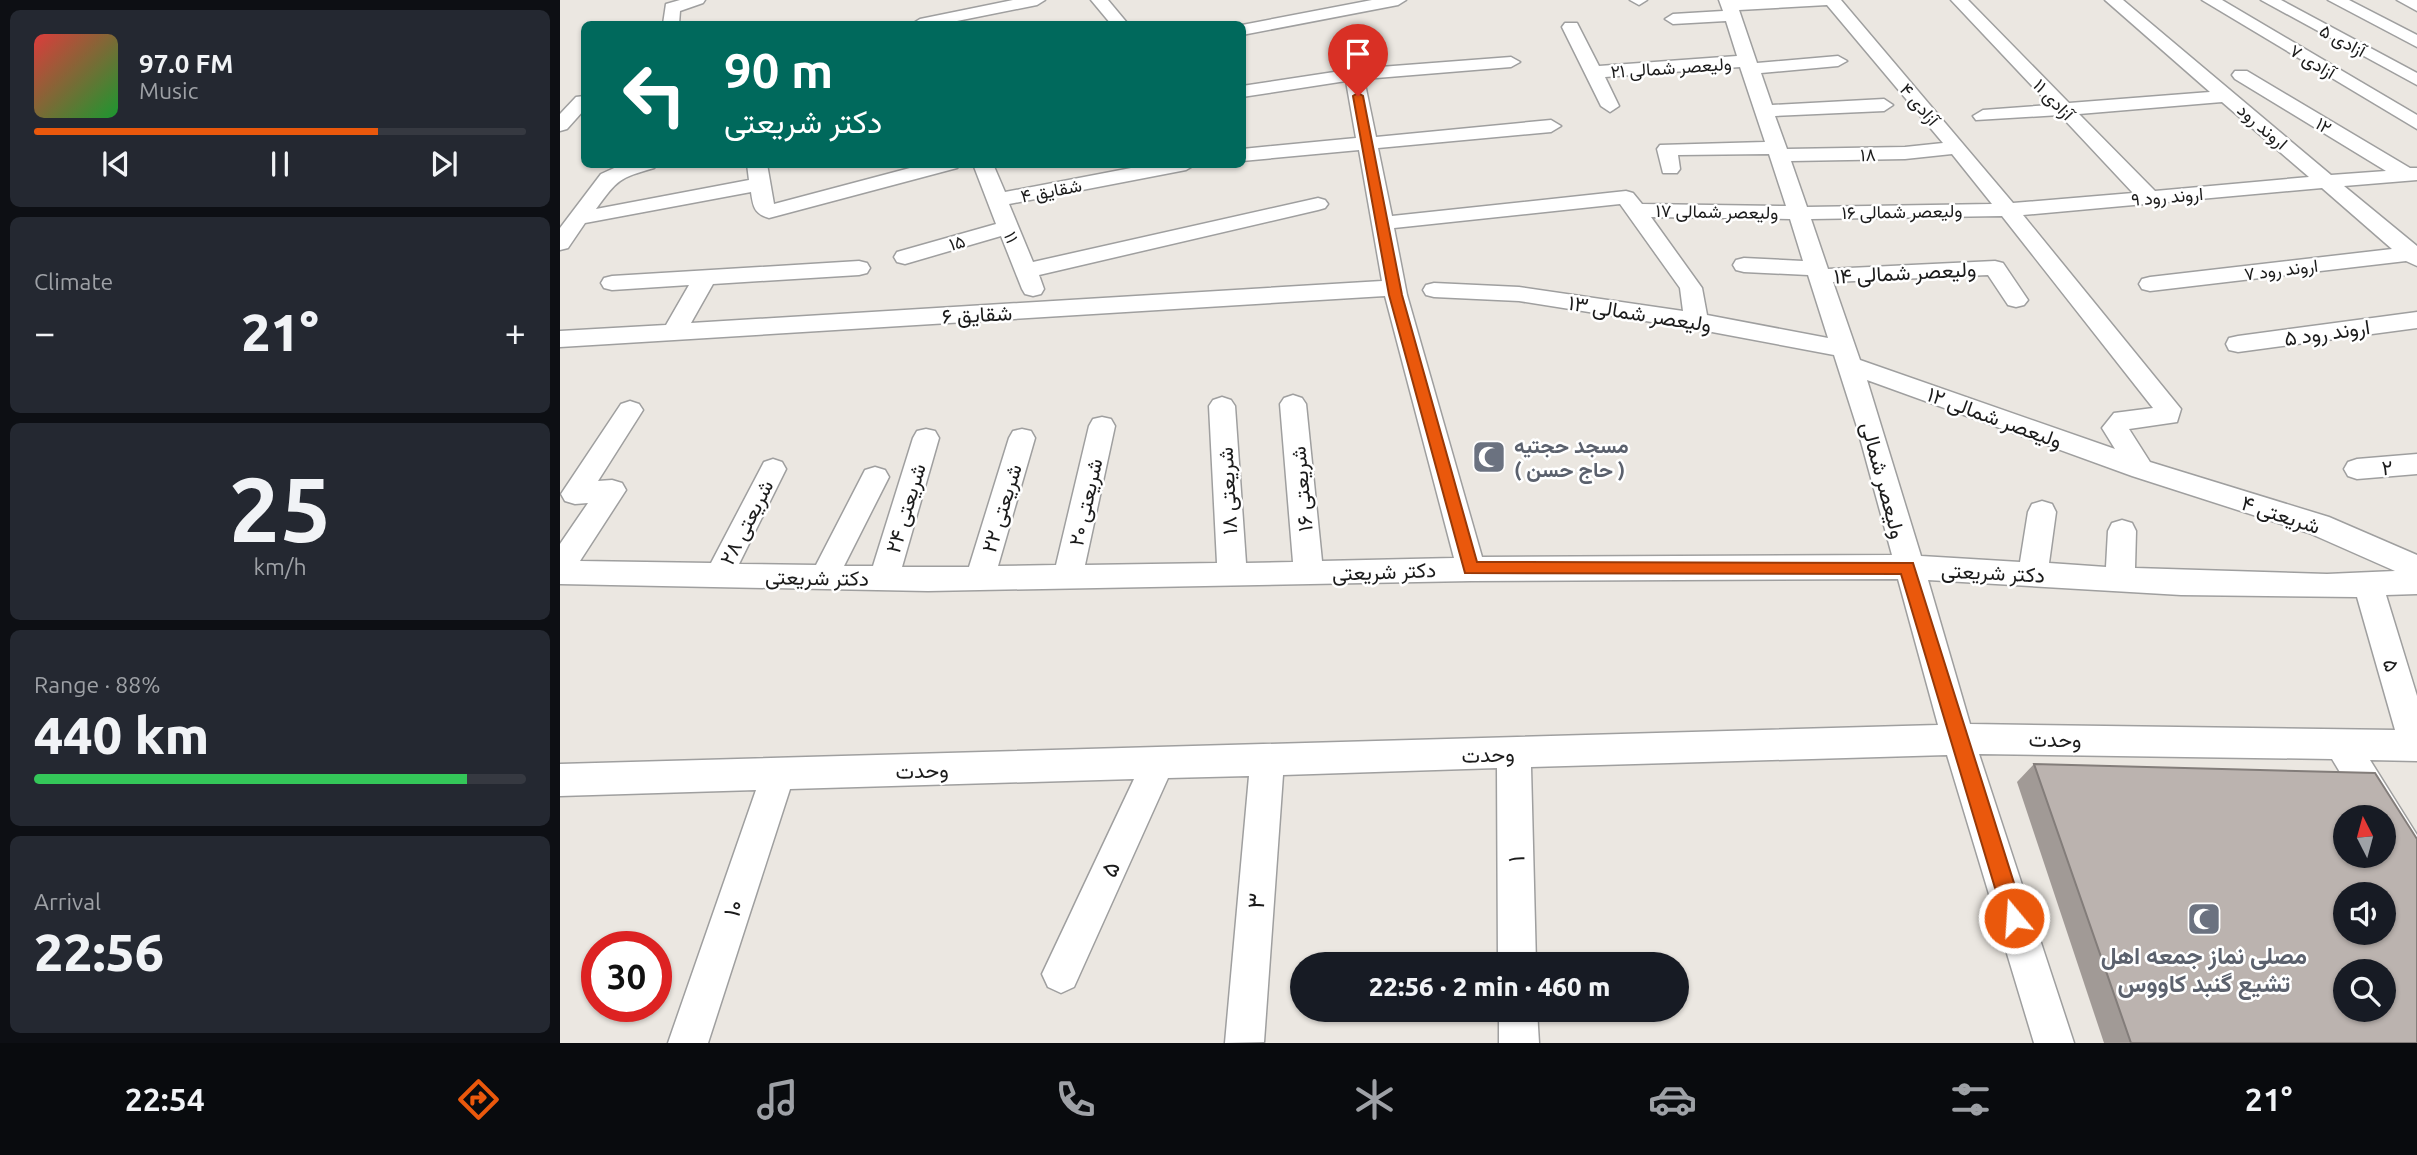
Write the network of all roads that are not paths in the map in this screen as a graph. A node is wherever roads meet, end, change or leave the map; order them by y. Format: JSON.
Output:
{"nodes":[{"id":1,"x":696,"y":0,"type":"edge"},
{"id":2,"x":1037,"y":0,"type":"edge"},
{"id":3,"x":1099,"y":0,"type":"edge"},
{"id":4,"x":1398,"y":0,"type":"edge"},
{"id":5,"x":1832,"y":0,"type":"edge"},
{"id":6,"x":1959,"y":0,"type":"edge"},
{"id":7,"x":2113,"y":0,"type":"edge"},
{"id":8,"x":2210,"y":0,"type":"edge"},
{"id":9,"x":2269,"y":0,"type":"edge"},
{"id":10,"x":2336,"y":0,"type":"edge"},
{"id":11,"x":2405,"y":0,"type":"edge"},
{"id":12,"x":1357,"y":4,"type":"edge"},
{"id":13,"x":2417,"y":6,"type":"edge"},
{"id":14,"x":963,"y":7,"type":"edge"},
{"id":15,"x":1730,"y":7,"type":"edge"},
{"id":16,"x":672,"y":16,"type":"edge"},
{"id":17,"x":1674,"y":19,"type":"dead end"},
{"id":18,"x":931,"y":21,"type":"edge"},
{"id":19,"x":1117,"y":21,"type":"edge"},
{"id":20,"x":1572,"y":27,"type":"dead end"},
{"id":21,"x":1246,"y":29,"type":"edge"},
{"id":22,"x":2417,"y":42,"type":"edge"},
{"id":23,"x":1838,"y":61,"type":"dead end"},
{"id":24,"x":1511,"y":62,"type":"dead end"},
{"id":25,"x":1749,"y":65,"type":"junction"},
{"id":26,"x":1594,"y":72,"type":"junction"},
{"id":27,"x":1354,"y":74,"type":"junction"},
{"id":28,"x":2241,"y":75,"type":"dead end"},
{"id":29,"x":2417,"y":80,"type":"edge"},
{"id":30,"x":1246,"y":91,"type":"edge"},
{"id":31,"x":2228,"y":96,"type":"junction"},
{"id":32,"x":581,"y":102,"type":"edge"},
{"id":33,"x":581,"y":104,"type":"edge"},
{"id":34,"x":1884,"y":105,"type":"dead end"},
{"id":35,"x":560,"y":106,"type":"edge"},
{"id":36,"x":1610,"y":106,"type":"dead end"},
{"id":37,"x":2065,"y":110,"type":"junction"},
{"id":38,"x":1764,"y":111,"type":"junction"},
{"id":39,"x":1983,"y":116,"type":"dead end"},
{"id":40,"x":2417,"y":123,"type":"edge"},
{"id":41,"x":560,"y":125,"type":"edge"},
{"id":42,"x":1551,"y":126,"type":"dead end"},
{"id":43,"x":1367,"y":142,"type":"junction"},
{"id":44,"x":1957,"y":147,"type":"junction"},
{"id":45,"x":1778,"y":152,"type":"junction"},
{"id":46,"x":1246,"y":155,"type":"edge"},
{"id":47,"x":633,"y":168,"type":"edge"},
{"id":48,"x":935,"y":168,"type":"edge"},
{"id":49,"x":985,"y":168,"type":"edge"},
{"id":50,"x":1165,"y":168,"type":"edge"},
{"id":51,"x":1670,"y":169,"type":"dead end"},
{"id":52,"x":759,"y":174,"type":"edge"},
{"id":53,"x":2412,"y":174,"type":"edge"},
{"id":54,"x":2328,"y":182,"type":"junction"},
{"id":55,"x":2149,"y":197,"type":"junction"},
{"id":56,"x":998,"y":200,"type":"junction"},
{"id":57,"x":1318,"y":204,"type":"dead end"},
{"id":58,"x":1635,"y":210,"type":"junction"},
{"id":59,"x":2006,"y":210,"type":"junction"},
{"id":60,"x":1798,"y":213,"type":"junction"},
{"id":61,"x":580,"y":218,"type":"junction"},
{"id":62,"x":1382,"y":223,"type":"junction"},
{"id":63,"x":1008,"y":227,"type":"junction"},
{"id":64,"x":560,"y":243,"type":"edge"},
{"id":65,"x":2415,"y":255,"type":"edge"},
{"id":66,"x":905,"y":257,"type":"dead end"},
{"id":67,"x":1744,"y":265,"type":"dead end"},
{"id":68,"x":859,"y":268,"type":"dead end"},
{"id":69,"x":1026,"y":271,"type":"junction"},
{"id":70,"x":1818,"y":272,"type":"junction"},
{"id":71,"x":704,"y":279,"type":"junction"},
{"id":72,"x":612,"y":283,"type":"dead end"},
{"id":73,"x":2150,"y":284,"type":"dead end"},
{"id":74,"x":1394,"y":288,"type":"junction"},
{"id":75,"x":1434,"y":290,"type":"dead end"},
{"id":76,"x":2016,"y":300,"type":"dead end"},
{"id":77,"x":1041,"y":310,"type":"junction"},
{"id":78,"x":2417,"y":320,"type":"edge"},
{"id":79,"x":1696,"y":321,"type":"junction"},
{"id":80,"x":674,"y":332,"type":"junction"},
{"id":81,"x":560,"y":339,"type":"edge"},
{"id":82,"x":2238,"y":344,"type":"dead end"},
{"id":83,"x":1847,"y":357,"type":"junction"},
{"id":84,"x":1293,"y":404,"type":"dead end"},
{"id":85,"x":1222,"y":406,"type":"dead end"},
{"id":86,"x":630,"y":410,"type":"dead end"},
{"id":87,"x":1102,"y":426,"type":"dead end"},
{"id":88,"x":926,"y":438,"type":"dead end"},
{"id":89,"x":1022,"y":438,"type":"dead end"},
{"id":90,"x":2417,"y":464,"type":"edge"},
{"id":91,"x":773,"y":469,"type":"dead end"},
{"id":92,"x":2141,"y":469,"type":"junction"},
{"id":93,"x":2357,"y":469,"type":"dead end"},
{"id":94,"x":875,"y":477,"type":"dead end"},
{"id":95,"x":2042,"y":512,"type":"dead end"},
{"id":96,"x":2122,"y":531,"type":"dead end"},
{"id":97,"x":1908,"y":567,"type":"junction"},
{"id":98,"x":2417,"y":568,"type":"edge"},
{"id":99,"x":1471,"y":569,"type":"junction"},
{"id":100,"x":560,"y":570,"type":"edge"},
{"id":101,"x":1309,"y":574,"type":"junction"},
{"id":102,"x":719,"y":575,"type":"junction"},
{"id":103,"x":1232,"y":575,"type":"junction"},
{"id":104,"x":2033,"y":575,"type":"junction"},
{"id":105,"x":824,"y":577,"type":"junction"},
{"id":106,"x":884,"y":578,"type":"junction"},
{"id":107,"x":980,"y":578,"type":"junction"},
{"id":108,"x":1068,"y":578,"type":"junction"},
{"id":109,"x":2120,"y":580,"type":"junction"},
{"id":110,"x":2417,"y":582,"type":"edge"},
{"id":111,"x":2368,"y":584,"type":"junction"},
{"id":112,"x":1959,"y":742,"type":"junction"},
{"id":113,"x":2341,"y":744,"type":"junction"},
{"id":114,"x":2416,"y":746,"type":"edge"},
{"id":115,"x":1514,"y":753,"type":"junction"},
{"id":116,"x":1267,"y":760,"type":"junction"},
{"id":117,"x":1158,"y":763,"type":"junction"},
{"id":118,"x":778,"y":774,"type":"junction"},
{"id":119,"x":560,"y":780,"type":"edge"},
{"id":120,"x":2417,"y":867,"type":"edge"},
{"id":121,"x":1517,"y":952,"type":"edge"},
{"id":122,"x":1061,"y":974,"type":"dead end"},
{"id":123,"x":1518,"y":1022,"type":"edge"},
{"id":124,"x":1244,"y":1042,"type":"edge"},
{"id":125,"x":688,"y":1043,"type":"edge"},
{"id":126,"x":1518,"y":1043,"type":"edge"},
{"id":127,"x":2054,"y":1043,"type":"edge"}],
"edges":[{"from":1,"to":16,"type":"street"},
{"from":2,"to":14,"type":"street"},
{"from":3,"to":19,"type":"street"},
{"from":4,"to":12,"type":"street"},
{"from":5,"to":15,"type":"street"},
{"from":5,"to":44,"type":"street","name":"آزادی ۴"},
{"from":6,"to":37,"type":"street","name":"آزادی ۱۱"},
{"from":7,"to":31,"type":"street","name":"اروند رود"},
{"from":8,"to":40,"type":"street","name":"آزادی ۷"},
{"from":9,"to":29,"type":"street","name":"آزادی ۵"},
{"from":10,"to":22,"type":"street"},
{"from":11,"to":13,"type":"street"},
{"from":12,"to":21,"type":"street"},
{"from":14,"to":18,"type":"street"},
{"from":15,"to":17,"type":"street"},
{"from":15,"to":25,"type":"street","name":"ولیعصر شمالی"},
{"from":20,"to":26,"type":"street"},
{"from":23,"to":25,"type":"street","name":"ولیعصر شمالی ۲۱"},
{"from":24,"to":27,"type":"street"},
{"from":25,"to":26,"type":"street","name":"ولیعصر شمالی ۲۱"},
{"from":25,"to":38,"type":"street","name":"ولیعصر شمالی"},
{"from":26,"to":36,"type":"street"},
{"from":27,"to":30,"type":"street"},
{"from":27,"to":43,"type":"street"},
{"from":28,"to":53,"type":"street","name":"۱۲"},
{"from":31,"to":37,"type":"street"},
{"from":31,"to":54,"type":"street","name":"اروند رود"},
{"from":32,"to":35,"type":"street"},
{"from":33,"to":41,"type":"street"},
{"from":34,"to":38,"type":"street"},
{"from":37,"to":39,"type":"street"},
{"from":37,"to":55,"type":"street","name":"آزادی ۱۱"},
{"from":38,"to":45,"type":"street","name":"ولیعصر شمالی"},
{"from":42,"to":43,"type":"street"},
{"from":43,"to":46,"type":"street"},
{"from":43,"to":62,"type":"street"},
{"from":44,"to":45,"type":"street","name":"۱۸"},
{"from":44,"to":59,"type":"street","name":"آزادی ۴"},
{"from":45,"to":51,"type":"street","name":"۱۸"},
{"from":45,"to":60,"type":"street","name":"ولیعصر شمالی"},
{"from":47,"to":61,"type":"street"},
{"from":48,"to":52,"type":"street"},
{"from":49,"to":56,"type":"street","name":"۱۱"},
{"from":50,"to":56,"type":"street","name":"شقایق ۴"},
{"from":52,"to":61,"type":"street"},
{"from":53,"to":54,"type":"street","name":"اروند رود ۹"},
{"from":54,"to":55,"type":"street","name":"اروند رود ۹"},
{"from":54,"to":65,"type":"street","name":"اروند رود"},
{"from":55,"to":59,"type":"street","name":"اروند رود ۹"},
{"from":56,"to":63,"type":"street","name":"۱۱"},
{"from":57,"to":69,"type":"street"},
{"from":58,"to":60,"type":"street","name":"ولیعصر شمالی ۱۷"},
{"from":58,"to":62,"type":"street"},
{"from":58,"to":79,"type":"street"},
{"from":59,"to":60,"type":"street","name":"ولیعصر شمالی ۱۶"},
{"from":59,"to":92,"type":"street","name":"آزادی ۴"},
{"from":60,"to":70,"type":"street","name":"ولیعصر شمالی"},
{"from":61,"to":64,"type":"street"},
{"from":62,"to":74,"type":"street"},
{"from":63,"to":66,"type":"street","name":"۱۵"},
{"from":63,"to":69,"type":"street","name":"۱۱"},
{"from":65,"to":73,"type":"street","name":"اروند رود ۷"},
{"from":67,"to":70,"type":"street"},
{"from":68,"to":71,"type":"street"},
{"from":69,"to":77,"type":"street","name":"۱۱"},
{"from":70,"to":76,"type":"street","name":"ولیعصر شمالی ۱۴"},
{"from":70,"to":83,"type":"street","name":"ولیعصر شمالی"},
{"from":71,"to":72,"type":"street"},
{"from":71,"to":80,"type":"street"},
{"from":74,"to":77,"type":"street","name":"شقایق ۶"},
{"from":74,"to":99,"type":"street"},
{"from":75,"to":79,"type":"street","name":"ولیعصر شمالی ۱۳"},
{"from":77,"to":80,"type":"street","name":"شقایق ۶"},
{"from":78,"to":82,"type":"street","name":"اروند رود ۵"},
{"from":79,"to":83,"type":"street","name":"ولیعصر شمالی ۱۳"},
{"from":80,"to":81,"type":"street","name":"شقایق ۶"},
{"from":83,"to":92,"type":"street","name":"ولیعصر شمالی ۱۲"},
{"from":83,"to":97,"type":"street","name":"ولیعصر شمالی"},
{"from":84,"to":101,"type":"street","name":"شریعتی ۱۶"},
{"from":85,"to":103,"type":"street","name":"شریعتی ۱۸"},
{"from":86,"to":100,"type":"street"},
{"from":87,"to":108,"type":"street","name":"شریعتی ۲۰"},
{"from":88,"to":106,"type":"street","name":"شریعتی ۲۴"},
{"from":89,"to":107,"type":"street","name":"شریعتی ۲۲"},
{"from":90,"to":93,"type":"street","name":"۲"},
{"from":91,"to":102,"type":"street","name":"شریعتی ۲۸"},
{"from":92,"to":98,"type":"street","name":"شریعتی ۴"},
{"from":94,"to":105,"type":"street"},
{"from":95,"to":104,"type":"street"},
{"from":96,"to":109,"type":"street"},
{"from":97,"to":99,"type":"street","name":"دکتر شریعتی"},
{"from":97,"to":104,"type":"street","name":"دکتر شریعتی"},
{"from":97,"to":112,"type":"street","name":"ولیعصر شمالی"},
{"from":99,"to":101,"type":"street","name":"دکتر شریعتی"},
{"from":100,"to":102,"type":"street","name":"دکتر شریعتی"},
{"from":101,"to":103,"type":"street","name":"دکتر شریعتی"},
{"from":102,"to":105,"type":"street","name":"دکتر شریعتی"},
{"from":103,"to":108,"type":"street","name":"دکتر شریعتی"},
{"from":104,"to":109,"type":"street","name":"دکتر شریعتی"},
{"from":105,"to":106,"type":"street","name":"دکتر شریعتی"},
{"from":106,"to":107,"type":"street","name":"دکتر شریعتی"},
{"from":107,"to":108,"type":"street","name":"دکتر شریعتی"},
{"from":109,"to":111,"type":"street","name":"دکتر شریعتی"},
{"from":110,"to":111,"type":"street","name":"دکتر شریعتی"},
{"from":111,"to":114,"type":"street","name":"۵"},
{"from":112,"to":113,"type":"street","name":"وحدت"},
{"from":112,"to":115,"type":"street","name":"وحدت"},
{"from":112,"to":127,"type":"street","name":"ولیعصر شمالی"},
{"from":113,"to":114,"type":"street","name":"وحدت"},
{"from":113,"to":120,"type":"street"},
{"from":115,"to":116,"type":"street","name":"وحدت"},
{"from":115,"to":121,"type":"street","name":"۱"},
{"from":116,"to":117,"type":"street","name":"وحدت"},
{"from":116,"to":124,"type":"street","name":"۳"},
{"from":117,"to":118,"type":"street","name":"وحدت"},
{"from":117,"to":122,"type":"street","name":"۵"},
{"from":118,"to":119,"type":"street","name":"وحدت"},
{"from":118,"to":125,"type":"street","name":"۱۰"},
{"from":123,"to":126,"type":"street"}]}
